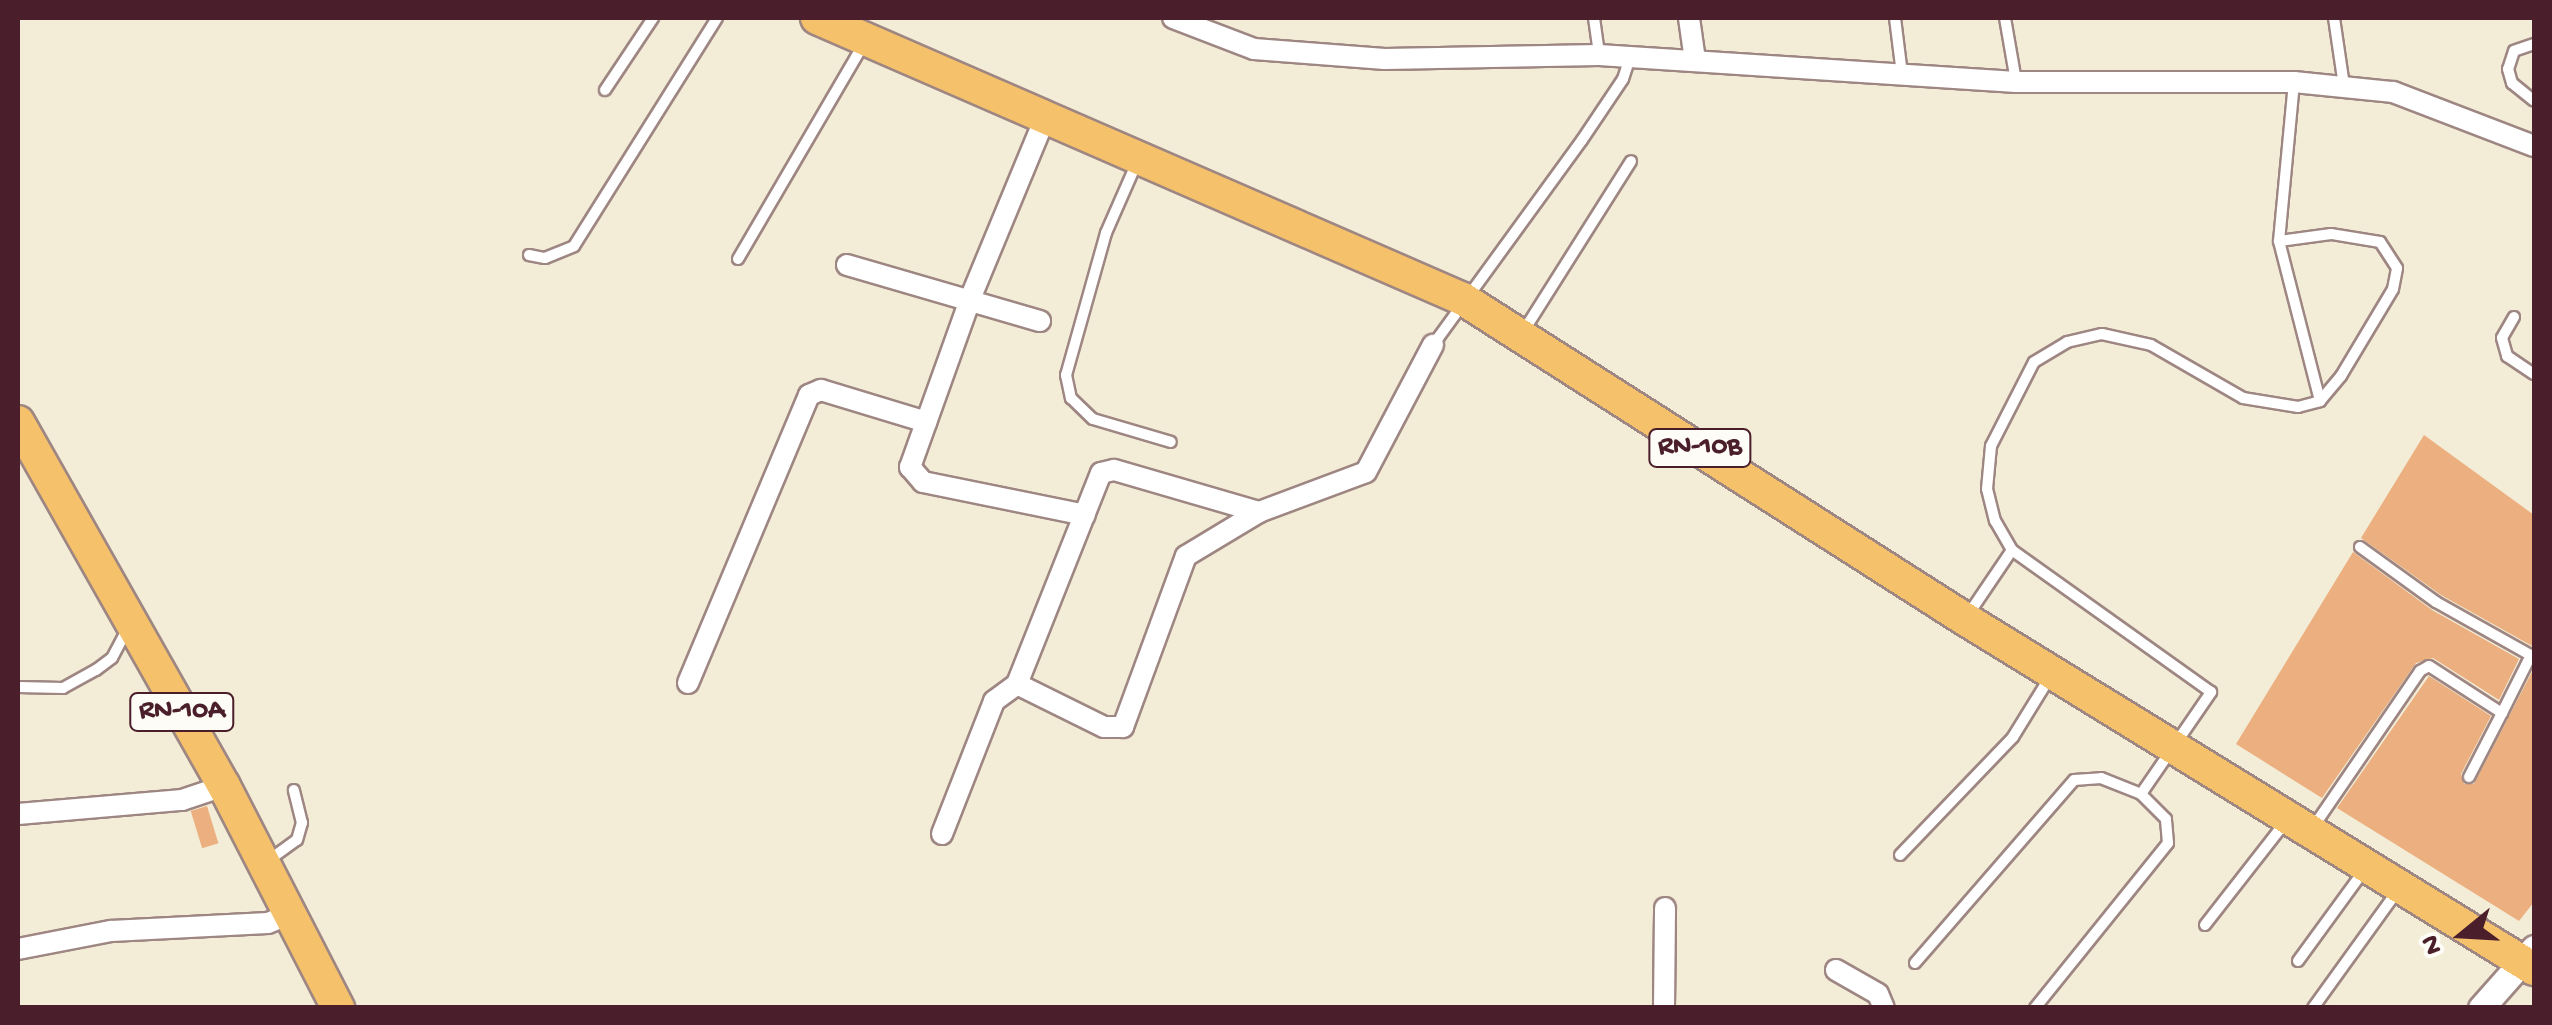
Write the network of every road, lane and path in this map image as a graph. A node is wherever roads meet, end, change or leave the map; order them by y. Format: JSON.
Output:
{"nodes":[{"id":1,"x":653,"y":18,"type":"edge"},
{"id":2,"x":717,"y":18,"type":"edge"},
{"id":3,"x":817,"y":18,"type":"edge"},
{"id":4,"x":1172,"y":18,"type":"edge"},
{"id":5,"x":1594,"y":18,"type":"edge"},
{"id":6,"x":1689,"y":18,"type":"edge"},
{"id":7,"x":1896,"y":18,"type":"edge"},
{"id":8,"x":2005,"y":18,"type":"edge"},
{"id":9,"x":2334,"y":18,"type":"edge"},
{"id":10,"x":866,"y":40,"type":"junction"},
{"id":11,"x":2534,"y":44,"type":"edge"},
{"id":12,"x":1599,"y":54,"type":"junction"},
{"id":13,"x":1630,"y":56,"type":"junction"},
{"id":14,"x":1695,"y":60,"type":"junction"},
{"id":15,"x":1902,"y":74,"type":"junction"},
{"id":16,"x":2016,"y":82,"type":"junction"},
{"id":17,"x":2294,"y":82,"type":"junction"},
{"id":18,"x":2344,"y":87,"type":"junction"},
{"id":19,"x":605,"y":90,"type":"dead end"},
{"id":20,"x":2534,"y":101,"type":"edge"},
{"id":21,"x":1046,"y":118,"type":"junction"},
{"id":22,"x":2534,"y":146,"type":"edge"},
{"id":23,"x":1138,"y":160,"type":"junction"},
{"id":24,"x":1631,"y":161,"type":"dead end"},
{"id":25,"x":2279,"y":240,"type":"junction"},
{"id":26,"x":529,"y":256,"type":"dead end"},
{"id":27,"x":738,"y":258,"type":"dead end"},
{"id":28,"x":846,"y":266,"type":"dead end"},
{"id":29,"x":970,"y":297,"type":"junction"},
{"id":30,"x":1463,"y":299,"type":"junction"},
{"id":31,"x":2514,"y":317,"type":"dead end"},
{"id":32,"x":1040,"y":321,"type":"dead end"},
{"id":33,"x":1522,"y":333,"type":"junction"},
{"id":34,"x":1432,"y":345,"type":"joint"},
{"id":35,"x":2534,"y":374,"type":"edge"},
{"id":36,"x":2320,"y":402,"type":"junction"},
{"id":37,"x":18,"y":422,"type":"edge"},
{"id":38,"x":926,"y":422,"type":"junction"},
{"id":39,"x":1172,"y":442,"type":"dead end"},
{"id":40,"x":1259,"y":512,"type":"junction"},
{"id":41,"x":1085,"y":514,"type":"junction"},
{"id":42,"x":2360,"y":548,"type":"dead end"},
{"id":43,"x":2012,"y":550,"type":"junction"},
{"id":44,"x":1965,"y":619,"type":"junction"},
{"id":45,"x":131,"y":622,"type":"junction"},
{"id":46,"x":2532,"y":656,"type":"edge"},
{"id":47,"x":2053,"y":672,"type":"junction"},
{"id":48,"x":688,"y":683,"type":"dead end"},
{"id":49,"x":1017,"y":684,"type":"junction"},
{"id":50,"x":18,"y":688,"type":"edge"},
{"id":51,"x":2502,"y":713,"type":"junction"},
{"id":52,"x":2173,"y":745,"type":"junction"},
{"id":53,"x":2469,"y":777,"type":"dead end"},
{"id":54,"x":221,"y":779,"type":"junction"},
{"id":55,"x":294,"y":790,"type":"dead end"},
{"id":56,"x":2141,"y":794,"type":"junction"},
{"id":57,"x":18,"y":814,"type":"edge"},
{"id":58,"x":2301,"y":822,"type":"junction"},
{"id":59,"x":942,"y":834,"type":"dead end"},
{"id":60,"x":1900,"y":855,"type":"dead end"},
{"id":61,"x":264,"y":863,"type":"junction"},
{"id":62,"x":2369,"y":863,"type":"junction"},
{"id":63,"x":2402,"y":885,"type":"junction"},
{"id":64,"x":1664,"y":908,"type":"dead end"},
{"id":65,"x":290,"y":914,"type":"junction"},
{"id":66,"x":2205,"y":925,"type":"dead end"},
{"id":67,"x":18,"y":950,"type":"edge"},
{"id":68,"x":2531,"y":959,"type":"edge"},
{"id":69,"x":2298,"y":961,"type":"dead end"},
{"id":70,"x":1916,"y":963,"type":"dead end"},
{"id":71,"x":1836,"y":970,"type":"dead end"},
{"id":72,"x":338,"y":1008,"type":"edge"},
{"id":73,"x":1664,"y":1008,"type":"edge"},
{"id":74,"x":1884,"y":1008,"type":"edge"},
{"id":75,"x":2035,"y":1008,"type":"edge"},
{"id":76,"x":2314,"y":1008,"type":"edge"},
{"id":77,"x":2481,"y":1008,"type":"edge"}],
"edges":[{"from":1,"to":19,"type":"lane"},
{"from":2,"to":26,"type":"lane"},
{"from":3,"to":10,"type":"main road","number":"RN-10B"},
{"from":4,"to":12,"type":"street"},
{"from":5,"to":12,"type":"lane"},
{"from":6,"to":14,"type":"street"},
{"from":7,"to":15,"type":"lane"},
{"from":8,"to":16,"type":"lane"},
{"from":9,"to":18,"type":"lane"},
{"from":10,"to":21,"type":"main road","number":"RN-10B"},
{"from":10,"to":27,"type":"lane"},
{"from":11,"to":20,"type":"lane"},
{"from":12,"to":13,"type":"street"},
{"from":13,"to":14,"type":"street"},
{"from":13,"to":30,"type":"lane"},
{"from":14,"to":15,"type":"street"},
{"from":15,"to":16,"type":"street"},
{"from":16,"to":17,"type":"street"},
{"from":17,"to":18,"type":"street"},
{"from":17,"to":25,"type":"lane"},
{"from":18,"to":22,"type":"street"},
{"from":21,"to":23,"type":"main road","number":"RN-10B"},
{"from":21,"to":29,"type":"street"},
{"from":23,"to":30,"type":"main road","number":"RN-10B"},
{"from":23,"to":39,"type":"lane"},
{"from":24,"to":33,"type":"lane"},
{"from":25,"to":36,"type":"lane"},
{"from":25,"to":36,"type":"lane"},
{"from":28,"to":29,"type":"street"},
{"from":29,"to":32,"type":"street"},
{"from":29,"to":38,"type":"street"},
{"from":30,"to":33,"type":"main road","number":"RN-10B"},
{"from":30,"to":34,"type":"lane"},
{"from":31,"to":35,"type":"lane"},
{"from":33,"to":44,"type":"main road","number":"RN-10B"},
{"from":34,"to":40,"type":"street"},
{"from":36,"to":43,"type":"lane"},
{"from":37,"to":45,"type":"main road","number":"RN-10A"},
{"from":38,"to":41,"type":"street"},
{"from":38,"to":48,"type":"street"},
{"from":40,"to":41,"type":"street"},
{"from":40,"to":49,"type":"street"},
{"from":41,"to":49,"type":"street"},
{"from":42,"to":46,"type":"lane"},
{"from":43,"to":44,"type":"lane"},
{"from":43,"to":52,"type":"lane"},
{"from":44,"to":47,"type":"main road","number":"RN-10B"},
{"from":45,"to":50,"type":"lane"},
{"from":45,"to":54,"type":"main road","number":"RN-10A"},
{"from":46,"to":51,"type":"lane"},
{"from":47,"to":52,"type":"main road","number":"RN-10B"},
{"from":47,"to":60,"type":"lane"},
{"from":49,"to":59,"type":"street"},
{"from":51,"to":53,"type":"lane"},
{"from":51,"to":58,"type":"lane"},
{"from":52,"to":56,"type":"lane"},
{"from":52,"to":58,"type":"main road","number":"RN-10B"},
{"from":54,"to":57,"type":"street"},
{"from":54,"to":61,"type":"main road","number":"RN-10A"},
{"from":55,"to":61,"type":"lane"},
{"from":56,"to":70,"type":"lane"},
{"from":56,"to":75,"type":"lane"},
{"from":58,"to":62,"type":"main road","number":"RN-10B"},
{"from":58,"to":66,"type":"lane"},
{"from":61,"to":65,"type":"main road","number":"RN-10A"},
{"from":62,"to":63,"type":"main road","number":"RN-10B"},
{"from":62,"to":69,"type":"lane"},
{"from":63,"to":68,"type":"main road","number":"RN-10B"},
{"from":63,"to":76,"type":"lane"},
{"from":64,"to":73,"type":"street"},
{"from":65,"to":67,"type":"street"},
{"from":65,"to":72,"type":"main road","number":"RN-10A"},
{"from":68,"to":77,"type":"street"},
{"from":71,"to":74,"type":"street"}]}
